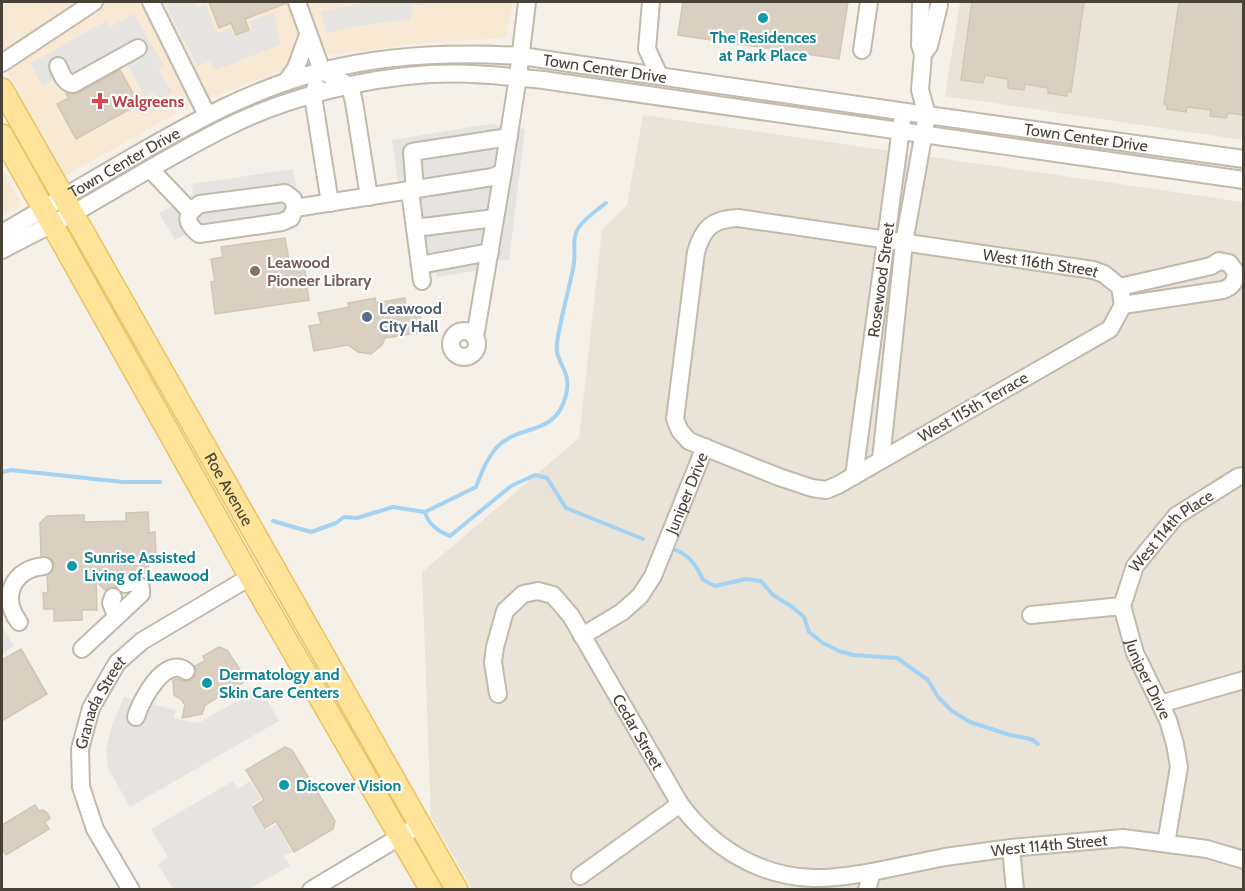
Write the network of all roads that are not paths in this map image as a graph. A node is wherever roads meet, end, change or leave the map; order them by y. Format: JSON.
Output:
{"nodes":[{"id":1,"x":94,"y":2,"type":"edge"},
{"id":2,"x":150,"y":2,"type":"edge"},
{"id":3,"x":297,"y":2,"type":"edge"},
{"id":4,"x":527,"y":2,"type":"edge"},
{"id":5,"x":651,"y":2,"type":"edge"},
{"id":6,"x":869,"y":2,"type":"edge"},
{"id":7,"x":920,"y":2,"type":"edge"},
{"id":8,"x":941,"y":3,"type":"edge"},
{"id":9,"x":308,"y":35,"type":"junction"},
{"id":10,"x":138,"y":48,"type":"dead end"},
{"id":11,"x":862,"y":50,"type":"dead end"},
{"id":12,"x":923,"y":54,"type":"junction"},
{"id":13,"x":521,"y":56,"type":"junction"},
{"id":14,"x":2,"y":63,"type":"edge"},
{"id":15,"x":58,"y":66,"type":"dead end"},
{"id":16,"x":322,"y":71,"type":"junction"},
{"id":17,"x":659,"y":75,"type":"junction"},
{"id":18,"x":518,"y":77,"type":"junction"},
{"id":19,"x":286,"y":82,"type":"junction"},
{"id":20,"x":350,"y":86,"type":"junction"},
{"id":21,"x":2,"y":89,"type":"edge"},
{"id":22,"x":920,"y":90,"type":"junction"},
{"id":23,"x":313,"y":96,"type":"junction"},
{"id":24,"x":903,"y":111,"type":"junction"},
{"id":25,"x":207,"y":115,"type":"junction"},
{"id":26,"x":927,"y":115,"type":"junction"},
{"id":27,"x":900,"y":131,"type":"junction"},
{"id":28,"x":2,"y":135,"type":"edge"},
{"id":29,"x":923,"y":135,"type":"junction"},
{"id":30,"x":509,"y":137,"type":"junction"},
{"id":31,"x":1244,"y":159,"type":"edge"},
{"id":32,"x":150,"y":169,"type":"junction"},
{"id":33,"x":503,"y":172,"type":"junction"},
{"id":34,"x":1244,"y":180,"type":"edge"},
{"id":35,"x":412,"y":190,"type":"junction"},
{"id":36,"x":369,"y":197,"type":"junction"},
{"id":37,"x":330,"y":202,"type":"junction"},
{"id":38,"x":68,"y":205,"type":"junction"},
{"id":39,"x":295,"y":208,"type":"junction"},
{"id":40,"x":190,"y":211,"type":"junction"},
{"id":41,"x":47,"y":216,"type":"junction"},
{"id":42,"x":495,"y":218,"type":"junction"},
{"id":43,"x":712,"y":225,"type":"joint"},
{"id":44,"x":415,"y":228,"type":"junction"},
{"id":45,"x":2,"y":233,"type":"edge"},
{"id":46,"x":887,"y":241,"type":"junction"},
{"id":47,"x":904,"y":243,"type":"junction"},
{"id":48,"x":2,"y":250,"type":"edge"},
{"id":49,"x":490,"y":252,"type":"junction"},
{"id":50,"x":1169,"y":276,"type":"junction"},
{"id":51,"x":1120,"y":287,"type":"junction"},
{"id":52,"x":1174,"y":297,"type":"junction"},
{"id":53,"x":1123,"y":305,"type":"junction"},
{"id":54,"x":876,"y":318,"type":"junction"},
{"id":55,"x":896,"y":320,"type":"junction"},
{"id":56,"x":474,"y":337,"type":"dead end"},
{"id":57,"x":867,"y":379,"type":"junction"},
{"id":58,"x":889,"y":382,"type":"junction"},
{"id":59,"x":705,"y":447,"type":"junction"},
{"id":60,"x":881,"y":460,"type":"junction"},
{"id":61,"x":854,"y":476,"type":"junction"},
{"id":62,"x":1244,"y":476,"type":"edge"},
{"id":63,"x":44,"y":566,"type":"dead end"},
{"id":64,"x":250,"y":577,"type":"junction"},
{"id":65,"x":125,"y":584,"type":"dead end"},
{"id":66,"x":113,"y":597,"type":"dead end"},
{"id":67,"x":294,"y":602,"type":"junction"},
{"id":68,"x":1122,"y":606,"type":"junction"},
{"id":69,"x":1031,"y":615,"type":"dead end"},
{"id":70,"x":116,"y":616,"type":"junction"},
{"id":71,"x":19,"y":622,"type":"dead end"},
{"id":72,"x":582,"y":636,"type":"junction"},
{"id":73,"x":82,"y":649,"type":"dead end"},
{"id":74,"x":186,"y":671,"type":"dead end"},
{"id":75,"x":1244,"y":680,"type":"edge"},
{"id":76,"x":498,"y":694,"type":"dead end"},
{"id":77,"x":1160,"y":704,"type":"junction"},
{"id":78,"x":136,"y":717,"type":"dead end"},
{"id":79,"x":680,"y":804,"type":"junction"},
{"id":80,"x":421,"y":825,"type":"junction"},
{"id":81,"x":401,"y":836,"type":"junction"},
{"id":82,"x":1166,"y":843,"type":"junction"},
{"id":83,"x":1011,"y":848,"type":"junction"},
{"id":84,"x":1244,"y":860,"type":"edge"},
{"id":85,"x":872,"y":872,"type":"junction"},
{"id":86,"x":580,"y":876,"type":"dead end"},
{"id":87,"x":131,"y":890,"type":"edge"},
{"id":88,"x":311,"y":890,"type":"edge"},
{"id":89,"x":431,"y":890,"type":"edge"},
{"id":90,"x":457,"y":890,"type":"edge"},
{"id":91,"x":867,"y":890,"type":"edge"},
{"id":92,"x":1015,"y":890,"type":"edge"}],
"edges":[{"from":1,"to":14,"type":"street"},
{"from":2,"to":25,"type":"street"},
{"from":3,"to":9,"type":"street"},
{"from":4,"to":13,"type":"street"},
{"from":5,"to":17,"type":"street"},
{"from":6,"to":11,"type":"street"},
{"from":7,"to":8,"type":"street"},
{"from":7,"to":12,"type":"street","name":"Rosewood Street"},
{"from":8,"to":12,"type":"street","name":"Rosewood Street"},
{"from":9,"to":16,"type":"street"},
{"from":9,"to":19,"type":"street"},
{"from":10,"to":15,"type":"street"},
{"from":12,"to":22,"type":"street","name":"Rosewood Street"},
{"from":13,"to":16,"type":"street","name":"Town Center Drive"},
{"from":13,"to":17,"type":"street","name":"Town Center Drive"},
{"from":13,"to":18,"type":"street"},
{"from":16,"to":19,"type":"street","name":"Town Center Drive"},
{"from":16,"to":20,"type":"street"},
{"from":16,"to":23,"type":"street"},
{"from":17,"to":24,"type":"street","name":"Town Center Drive"},
{"from":18,"to":20,"type":"street","name":"Town Center Drive"},
{"from":18,"to":27,"type":"street","name":"Town Center Drive"},
{"from":18,"to":30,"type":"street"},
{"from":19,"to":25,"type":"street","name":"Town Center Drive"},
{"from":20,"to":23,"type":"street","name":"Town Center Drive"},
{"from":20,"to":36,"type":"street"},
{"from":21,"to":38,"type":"main road","name":"Roe Avenue"},
{"from":22,"to":24,"type":"street"},
{"from":22,"to":26,"type":"street","name":"Rosewood Street"},
{"from":23,"to":32,"type":"street","name":"Town Center Drive"},
{"from":23,"to":37,"type":"street"},
{"from":24,"to":26,"type":"street","name":"Town Center Drive"},
{"from":24,"to":27,"type":"street","name":"Rosewood Street"},
{"from":25,"to":38,"type":"street","name":"Town Center Drive"},
{"from":26,"to":29,"type":"street","name":"Rosewood Street"},
{"from":26,"to":31,"type":"street","name":"Town Center Drive"},
{"from":27,"to":29,"type":"street","name":"Town Center Drive"},
{"from":27,"to":46,"type":"street","name":"Rosewood Street"},
{"from":28,"to":41,"type":"main road","name":"Roe Avenue"},
{"from":29,"to":34,"type":"street","name":"Town Center Drive"},
{"from":29,"to":47,"type":"street","name":"Rosewood Street"},
{"from":30,"to":33,"type":"street"},
{"from":30,"to":35,"type":"street"},
{"from":32,"to":38,"type":"street","name":"Town Center Drive"},
{"from":32,"to":40,"type":"street"},
{"from":33,"to":35,"type":"street"},
{"from":33,"to":42,"type":"street"},
{"from":35,"to":36,"type":"street"},
{"from":35,"to":44,"type":"street"},
{"from":36,"to":37,"type":"street"},
{"from":37,"to":39,"type":"street"},
{"from":38,"to":41,"type":"street","name":"Town Center Drive"},
{"from":38,"to":67,"type":"main road","name":"Roe Avenue"},
{"from":39,"to":40,"type":"street"},
{"from":39,"to":40,"type":"street"},
{"from":41,"to":45,"type":"street","name":"Town Center Drive"},
{"from":41,"to":48,"type":"street","name":"Town Center Drive"},
{"from":41,"to":64,"type":"main road","name":"Roe Avenue"},
{"from":42,"to":44,"type":"street"},
{"from":42,"to":49,"type":"street"},
{"from":43,"to":46,"type":"street","name":"West 116th Street"},
{"from":43,"to":59,"type":"street","name":"Juniper Drive"},
{"from":44,"to":49,"type":"street"},
{"from":46,"to":47,"type":"street","name":"West 116th Street"},
{"from":46,"to":54,"type":"street","name":"Rosewood Street"},
{"from":47,"to":51,"type":"street","name":"West 116th Street"},
{"from":47,"to":55,"type":"street","name":"Rosewood Street"},
{"from":49,"to":56,"type":"street"},
{"from":50,"to":51,"type":"street","name":"West 116th Street"},
{"from":50,"to":52,"type":"street"},
{"from":50,"to":52,"type":"street","name":"West 116th Street"},
{"from":51,"to":53,"type":"street"},
{"from":52,"to":53,"type":"street","name":"West 116th Street"},
{"from":53,"to":60,"type":"street","name":"West 115th Terrace"},
{"from":54,"to":55,"type":"street"},
{"from":54,"to":57,"type":"street","name":"Rosewood Street"},
{"from":55,"to":58,"type":"street","name":"Rosewood Street"},
{"from":57,"to":58,"type":"street"},
{"from":57,"to":61,"type":"street","name":"Rosewood Street"},
{"from":58,"to":60,"type":"street","name":"Rosewood Street"},
{"from":59,"to":61,"type":"street","name":"West 115th Terrace"},
{"from":59,"to":72,"type":"street","name":"Juniper Drive"},
{"from":60,"to":61,"type":"street","name":"West 115th Terrace"},
{"from":62,"to":68,"type":"street","name":"West 114th Place"},
{"from":63,"to":71,"type":"street"},
{"from":64,"to":67,"type":"main road"},
{"from":64,"to":81,"type":"main road","name":"Roe Avenue"},
{"from":64,"to":87,"type":"street","name":"Granada Street"},
{"from":65,"to":70,"type":"street"},
{"from":66,"to":70,"type":"street"},
{"from":67,"to":80,"type":"main road","name":"Roe Avenue"},
{"from":68,"to":69,"type":"street"},
{"from":68,"to":77,"type":"street","name":"Juniper Drive"},
{"from":70,"to":73,"type":"street"},
{"from":72,"to":76,"type":"street","name":"Cedar Street"},
{"from":72,"to":79,"type":"street","name":"Cedar Street"},
{"from":74,"to":78,"type":"street"},
{"from":75,"to":77,"type":"street"},
{"from":77,"to":82,"type":"street","name":"Juniper Drive"},
{"from":79,"to":85,"type":"street","name":"Cedar Street"},
{"from":79,"to":86,"type":"street"},
{"from":80,"to":81,"type":"street"},
{"from":80,"to":90,"type":"main road","name":"Roe Avenue"},
{"from":81,"to":88,"type":"street"},
{"from":81,"to":89,"type":"main road","name":"Roe Avenue"},
{"from":82,"to":83,"type":"street","name":"West 114th Street"},
{"from":82,"to":84,"type":"street","name":"West 114th Street"},
{"from":83,"to":85,"type":"street","name":"West 114th Street"},
{"from":83,"to":92,"type":"street"},
{"from":85,"to":91,"type":"street"}]}
